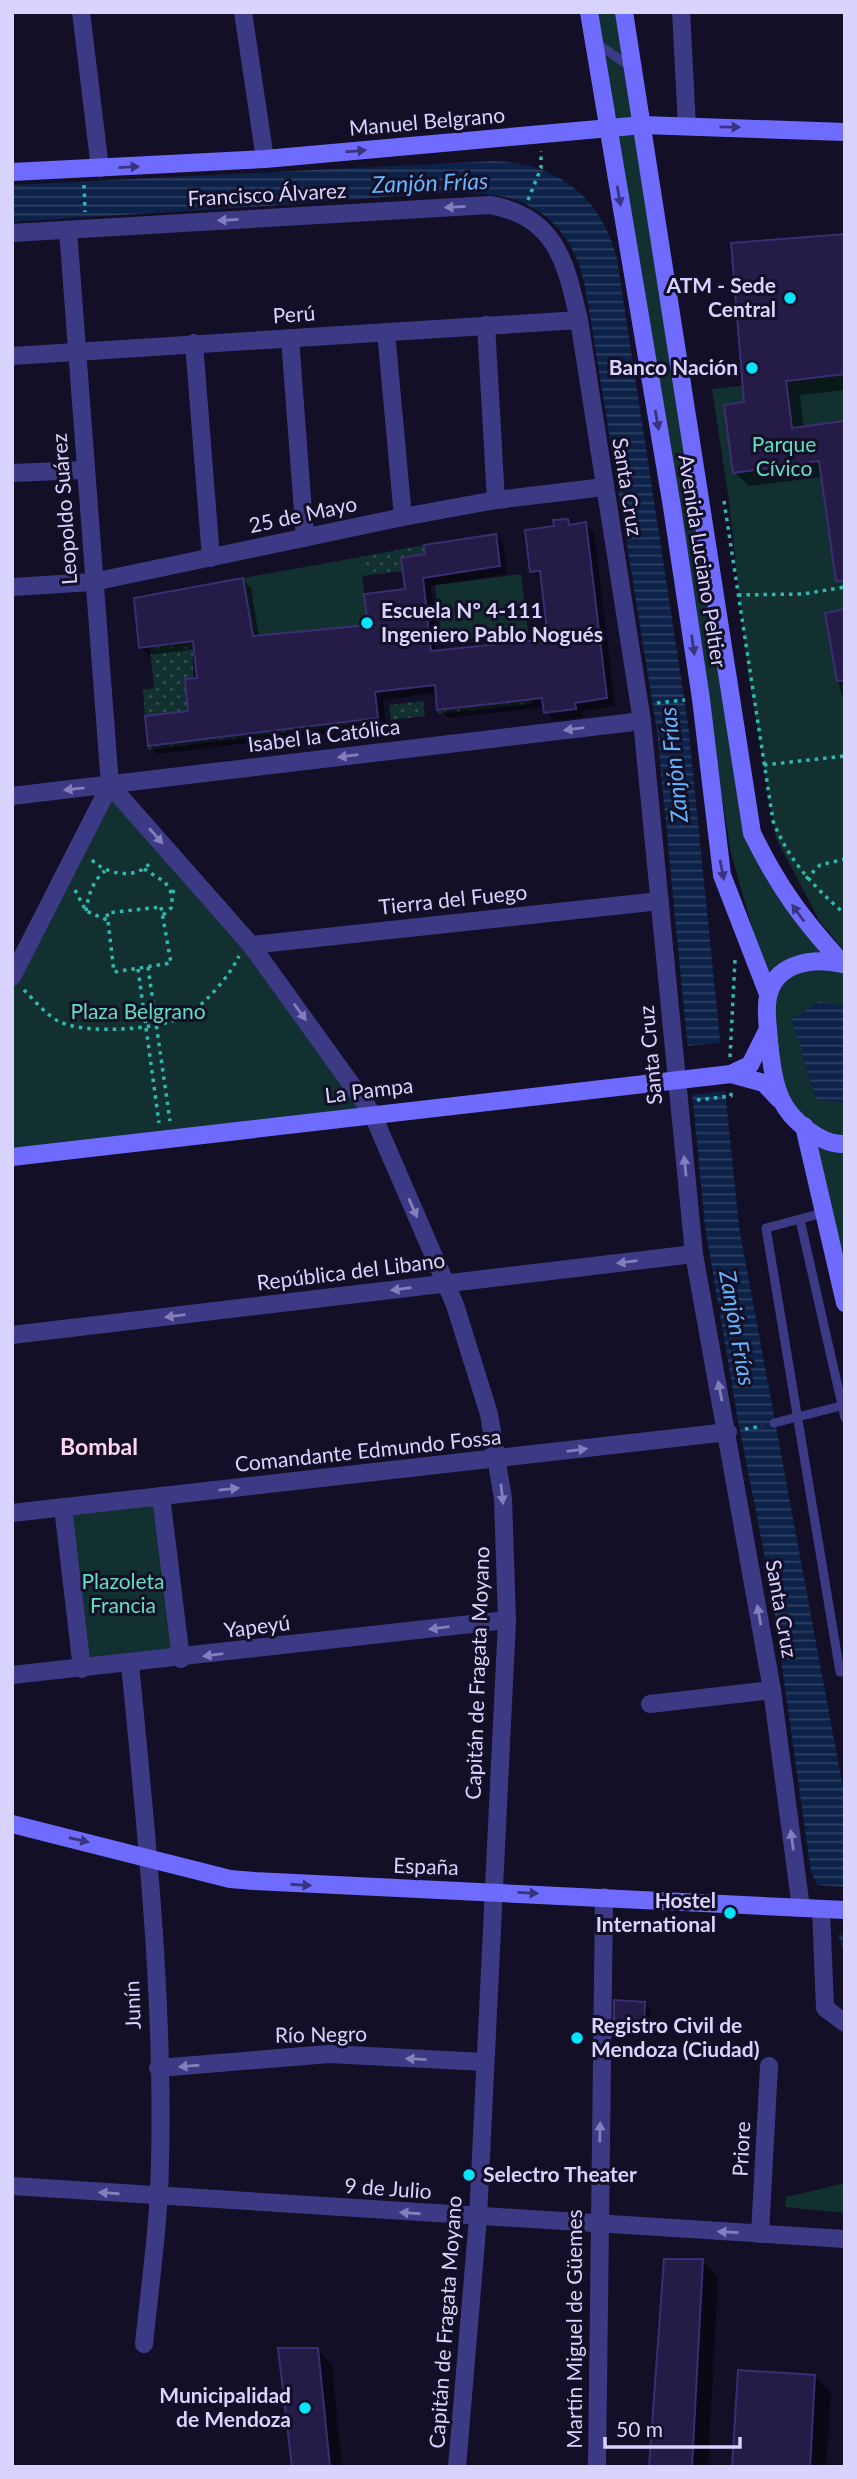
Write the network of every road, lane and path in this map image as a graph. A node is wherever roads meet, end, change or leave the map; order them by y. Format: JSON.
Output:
{"nodes":[{"id":1,"x":81,"y":12,"type":"edge"},
{"id":2,"x":243,"y":12,"type":"edge"},
{"id":3,"x":589,"y":12,"type":"edge"},
{"id":4,"x":625,"y":12,"type":"edge"},
{"id":5,"x":681,"y":12,"type":"edge"},
{"id":6,"x":593,"y":41,"type":"junction"},
{"id":7,"x":634,"y":69,"type":"junction"},
{"id":8,"x":643,"y":125,"type":"junction"},
{"id":9,"x":687,"y":126,"type":"junction"},
{"id":10,"x":607,"y":128,"type":"junction"},
{"id":11,"x":845,"y":132,"type":"edge"},
{"id":12,"x":265,"y":159,"type":"junction"},
{"id":13,"x":100,"y":168,"type":"junction"},
{"id":14,"x":541,"y":168,"type":"dead end"},
{"id":15,"x":12,"y":172,"type":"edge"},
{"id":16,"x":84,"y":181,"type":"dead end"},
{"id":17,"x":524,"y":209,"type":"junction"},
{"id":18,"x":86,"y":218,"type":"dead end"},
{"id":19,"x":68,"y":230,"type":"junction"},
{"id":20,"x":12,"y":233,"type":"edge"},
{"id":21,"x":579,"y":320,"type":"junction"},
{"id":22,"x":486,"y":325,"type":"junction"},
{"id":23,"x":387,"y":332,"type":"junction"},
{"id":24,"x":290,"y":338,"type":"junction"},
{"id":25,"x":194,"y":344,"type":"junction"},
{"id":26,"x":77,"y":352,"type":"junction"},
{"id":27,"x":12,"y":356,"type":"edge"},
{"id":28,"x":85,"y":470,"type":"junction"},
{"id":29,"x":12,"y":473,"type":"edge"},
{"id":30,"x":604,"y":487,"type":"junction"},
{"id":31,"x":496,"y":500,"type":"junction"},
{"id":32,"x":724,"y":501,"type":"dead end"},
{"id":33,"x":403,"y":517,"type":"junction"},
{"id":34,"x":305,"y":538,"type":"junction"},
{"id":35,"x":211,"y":558,"type":"junction"},
{"id":36,"x":93,"y":582,"type":"junction"},
{"id":37,"x":12,"y":587,"type":"edge"},
{"id":38,"x":845,"y":587,"type":"edge"},
{"id":39,"x":738,"y":596,"type":"junction"},
{"id":40,"x":685,"y":700,"type":"dead end"},
{"id":41,"x":653,"y":704,"type":"dead end"},
{"id":42,"x":642,"y":721,"type":"junction"},
{"id":43,"x":845,"y":756,"type":"edge"},
{"id":44,"x":764,"y":765,"type":"junction"},
{"id":45,"x":110,"y":785,"type":"junction"},
{"id":46,"x":12,"y":796,"type":"edge"},
{"id":47,"x":156,"y":852,"type":"dead end"},
{"id":48,"x":86,"y":854,"type":"dead end"},
{"id":49,"x":845,"y":859,"type":"edge"},
{"id":50,"x":144,"y":869,"type":"junction"},
{"id":51,"x":105,"y":871,"type":"junction"},
{"id":52,"x":806,"y":879,"type":"junction"},
{"id":53,"x":71,"y":882,"type":"dead end"},
{"id":54,"x":174,"y":882,"type":"dead end"},
{"id":55,"x":173,"y":896,"type":"junction"},
{"id":56,"x":660,"y":901,"type":"junction"},
{"id":57,"x":86,"y":911,"type":"junction"},
{"id":58,"x":845,"y":914,"type":"edge"},
{"id":59,"x":163,"y":916,"type":"junction"},
{"id":60,"x":107,"y":920,"type":"junction"},
{"id":61,"x":251,"y":953,"type":"junction"},
{"id":62,"x":844,"y":966,"type":"edge"},
{"id":63,"x":148,"y":967,"type":"junction"},
{"id":64,"x":138,"y":969,"type":"junction"},
{"id":65,"x":14,"y":977,"type":"edge"},
{"id":66,"x":768,"y":994,"type":"junction"},
{"id":67,"x":156,"y":1023,"type":"junction"},
{"id":68,"x":145,"y":1025,"type":"junction"},
{"id":69,"x":768,"y":1029,"type":"junction"},
{"id":70,"x":727,"y":1074,"type":"junction"},
{"id":71,"x":683,"y":1080,"type":"junction"},
{"id":72,"x":164,"y":1083,"type":"junction"},
{"id":73,"x":154,"y":1084,"type":"junction"},
{"id":74,"x":729,"y":1096,"type":"dead end"},
{"id":75,"x":691,"y":1101,"type":"dead end"},
{"id":76,"x":782,"y":1102,"type":"junction"},
{"id":77,"x":372,"y":1114,"type":"junction"},
{"id":78,"x":804,"y":1126,"type":"junction"},
{"id":79,"x":171,"y":1129,"type":"dead end"},
{"id":80,"x":160,"y":1130,"type":"dead end"},
{"id":81,"x":845,"y":1144,"type":"edge"},
{"id":82,"x":12,"y":1157,"type":"edge"},
{"id":83,"x":823,"y":1213,"type":"junction"},
{"id":84,"x":800,"y":1220,"type":"junction"},
{"id":85,"x":694,"y":1254,"type":"junction"},
{"id":86,"x":446,"y":1283,"type":"junction"},
{"id":87,"x":845,"y":1303,"type":"edge"},
{"id":88,"x":12,"y":1335,"type":"edge"},
{"id":89,"x":844,"y":1405,"type":"edge"},
{"id":90,"x":845,"y":1418,"type":"edge"},
{"id":91,"x":798,"y":1419,"type":"junction"},
{"id":92,"x":774,"y":1423,"type":"joint"},
{"id":93,"x":734,"y":1431,"type":"junction"},
{"id":94,"x":498,"y":1459,"type":"junction"},
{"id":95,"x":161,"y":1496,"type":"junction"},
{"id":96,"x":63,"y":1507,"type":"junction"},
{"id":97,"x":12,"y":1513,"type":"edge"},
{"id":98,"x":507,"y":1620,"type":"junction"},
{"id":99,"x":181,"y":1658,"type":"junction"},
{"id":100,"x":130,"y":1664,"type":"junction"},
{"id":101,"x":82,"y":1668,"type":"junction"},
{"id":102,"x":845,"y":1671,"type":"edge"},
{"id":103,"x":12,"y":1675,"type":"edge"},
{"id":104,"x":772,"y":1690,"type":"junction"},
{"id":105,"x":650,"y":1704,"type":"dead end"},
{"id":106,"x":12,"y":1824,"type":"edge"},
{"id":107,"x":148,"y":1857,"type":"junction"},
{"id":108,"x":492,"y":1892,"type":"junction"},
{"id":109,"x":604,"y":1897,"type":"junction"},
{"id":110,"x":801,"y":1908,"type":"junction"},
{"id":111,"x":831,"y":1909,"type":"edge"},
{"id":112,"x":845,"y":2023,"type":"edge"},
{"id":113,"x":484,"y":2062,"type":"junction"},
{"id":114,"x":769,"y":2066,"type":"dead end"},
{"id":115,"x":158,"y":2068,"type":"junction"},
{"id":116,"x":12,"y":2186,"type":"edge"},
{"id":117,"x":159,"y":2196,"type":"junction"},
{"id":118,"x":478,"y":2218,"type":"junction"},
{"id":119,"x":598,"y":2225,"type":"junction"},
{"id":120,"x":760,"y":2234,"type":"junction"},
{"id":121,"x":845,"y":2239,"type":"edge"},
{"id":122,"x":144,"y":2344,"type":"dead end"},
{"id":123,"x":457,"y":2467,"type":"edge"},
{"id":124,"x":597,"y":2467,"type":"edge"}],
"edges":[{"from":1,"to":13,"type":"street"},
{"from":2,"to":12,"type":"street"},
{"from":3,"to":6,"type":"main road","name":"Avenida Luciano Peltier"},
{"from":4,"to":7,"type":"main road","name":"Avenida Luciano Peltier"},
{"from":5,"to":9,"type":"street"},
{"from":6,"to":7,"type":"lane"},
{"from":6,"to":10,"type":"main road","name":"Avenida Luciano Peltier"},
{"from":7,"to":8,"type":"main road","name":"Avenida Luciano Peltier"},
{"from":8,"to":9,"type":"main road","name":"Manuel Belgrano"},
{"from":8,"to":10,"type":"main road","name":"Manuel Belgrano"},
{"from":62,"to":8,"type":"main road","name":"Avenida Luciano Peltier","one_way":true},
{"from":9,"to":11,"type":"main road","name":"Manuel Belgrano","one_way":true},
{"from":12,"to":10,"type":"main road","name":"Manuel Belgrano","one_way":true},
{"from":10,"to":66,"type":"main road","name":"Avenida Luciano Peltier","one_way":true},
{"from":13,"to":12,"type":"main road","name":"Manuel Belgrano","one_way":true},
{"from":13,"to":15,"type":"main road","name":"Manuel Belgrano"},
{"from":14,"to":17,"type":"path"},
{"from":16,"to":18,"type":"path"},
{"from":17,"to":19,"type":"street","name":"Francisco Álvarez","one_way":true},
{"from":17,"to":21,"type":"street","name":"Santa Cruz"},
{"from":19,"to":20,"type":"street","name":"Francisco Álvarez"},
{"from":19,"to":26,"type":"street","name":"Leopoldo Suárez"},
{"from":21,"to":22,"type":"street","name":"Perú"},
{"from":21,"to":30,"type":"street","name":"Santa Cruz"},
{"from":22,"to":23,"type":"street","name":"Perú"},
{"from":22,"to":31,"type":"street"},
{"from":23,"to":24,"type":"street","name":"Perú"},
{"from":23,"to":33,"type":"street"},
{"from":24,"to":25,"type":"street","name":"Perú"},
{"from":24,"to":34,"type":"street"},
{"from":25,"to":26,"type":"street","name":"Perú"},
{"from":25,"to":35,"type":"street"},
{"from":26,"to":27,"type":"street","name":"Perú"},
{"from":26,"to":28,"type":"street","name":"Leopoldo Suárez"},
{"from":28,"to":29,"type":"street"},
{"from":28,"to":36,"type":"street","name":"Leopoldo Suárez"},
{"from":30,"to":31,"type":"street","name":"25 de Mayo"},
{"from":30,"to":42,"type":"street","name":"Santa Cruz"},
{"from":31,"to":33,"type":"street","name":"25 de Mayo"},
{"from":32,"to":39,"type":"path"},
{"from":33,"to":34,"type":"street","name":"25 de Mayo"},
{"from":34,"to":35,"type":"street","name":"25 de Mayo"},
{"from":35,"to":36,"type":"street","name":"25 de Mayo"},
{"from":36,"to":37,"type":"street","name":"25 de Mayo"},
{"from":36,"to":45,"type":"street","name":"Leopoldo Suárez"},
{"from":38,"to":39,"type":"path"},
{"from":39,"to":44,"type":"path"},
{"from":40,"to":41,"type":"path"},
{"from":42,"to":45,"type":"street","name":"Isabel la Católica","one_way":true},
{"from":42,"to":56,"type":"street","name":"Santa Cruz"},
{"from":43,"to":44,"type":"path"},
{"from":44,"to":52,"type":"path"},
{"from":45,"to":46,"type":"street","name":"Isabel la Católica","one_way":true},
{"from":45,"to":61,"type":"street","name":"Capitán de Fragata Moyano","one_way":true},
{"from":45,"to":65,"type":"street"},
{"from":47,"to":50,"type":"path"},
{"from":48,"to":51,"type":"path"},
{"from":49,"to":52,"type":"path"},
{"from":50,"to":51,"type":"path"},
{"from":50,"to":55,"type":"path"},
{"from":51,"to":57,"type":"path"},
{"from":52,"to":58,"type":"path"},
{"from":53,"to":57,"type":"path"},
{"from":54,"to":55,"type":"path"},
{"from":55,"to":59,"type":"path"},
{"from":56,"to":61,"type":"street","name":"Tierra del Fuego"},
{"from":56,"to":71,"type":"street","name":"Santa Cruz"},
{"from":57,"to":60,"type":"path"},
{"from":59,"to":60,"type":"path"},
{"from":59,"to":63,"type":"path"},
{"from":60,"to":64,"type":"path"},
{"from":61,"to":67,"type":"path"},
{"from":61,"to":77,"type":"street","name":"Capitán de Fragata Moyano","one_way":true},
{"from":62,"to":66,"type":"main road"},
{"from":63,"to":64,"type":"path"},
{"from":63,"to":67,"type":"path"},
{"from":64,"to":68,"type":"path"},
{"from":65,"to":68,"type":"path"},
{"from":66,"to":69,"type":"main road"},
{"from":67,"to":68,"type":"path"},
{"from":67,"to":72,"type":"path"},
{"from":68,"to":73,"type":"path"},
{"from":69,"to":70,"type":"main road"},
{"from":69,"to":76,"type":"main road"},
{"from":70,"to":71,"type":"main road","name":"La Pampa"},
{"from":70,"to":76,"type":"main road","name":"La Pampa"},
{"from":71,"to":77,"type":"main road","name":"La Pampa"},
{"from":85,"to":71,"type":"street","name":"Santa Cruz","one_way":true},
{"from":72,"to":73,"type":"path"},
{"from":72,"to":79,"type":"path"},
{"from":73,"to":80,"type":"path"},
{"from":74,"to":75,"type":"path"},
{"from":76,"to":78,"type":"main road","name":"La Pampa"},
{"from":77,"to":82,"type":"main road","name":"La Pampa"},
{"from":77,"to":86,"type":"street","name":"Capitán de Fragata Moyano","one_way":true},
{"from":78,"to":81,"type":"main road"},
{"from":78,"to":83,"type":"main road"},
{"from":83,"to":84,"type":"lane"},
{"from":83,"to":87,"type":"main road"},
{"from":84,"to":89,"type":"lane"},
{"from":84,"to":91,"type":"lane"},
{"from":85,"to":86,"type":"street","name":"República del Libano","one_way":true},
{"from":93,"to":85,"type":"street","name":"Santa Cruz","one_way":true},
{"from":86,"to":88,"type":"street","name":"República del Libano","one_way":true},
{"from":86,"to":94,"type":"street","name":"Capitán de Fragata Moyano"},
{"from":89,"to":90,"type":"lane"},
{"from":89,"to":91,"type":"lane"},
{"from":91,"to":92,"type":"lane"},
{"from":91,"to":102,"type":"lane"},
{"from":92,"to":93,"type":"path"},
{"from":94,"to":93,"type":"street","name":"Comandante Edmundo Fossa","one_way":true},
{"from":104,"to":93,"type":"street","name":"Santa Cruz","one_way":true},
{"from":95,"to":94,"type":"street","name":"Comandante Edmundo Fossa","one_way":true},
{"from":94,"to":98,"type":"street","name":"Capitán de Fragata Moyano","one_way":true},
{"from":95,"to":96,"type":"street","name":"Comandante Edmundo Fossa"},
{"from":95,"to":99,"type":"street"},
{"from":96,"to":97,"type":"street","name":"Comandante Edmundo Fossa"},
{"from":96,"to":101,"type":"street"},
{"from":98,"to":99,"type":"street","name":"Yapeyú","one_way":true},
{"from":98,"to":108,"type":"street","name":"Capitán de Fragata Moyano"},
{"from":99,"to":100,"type":"street","name":"Yapeyú"},
{"from":100,"to":101,"type":"street","name":"Yapeyú"},
{"from":100,"to":107,"type":"street","name":"Junín"},
{"from":101,"to":103,"type":"street","name":"Yapeyú"},
{"from":104,"to":105,"type":"street"},
{"from":110,"to":104,"type":"street","name":"Santa Cruz","one_way":true},
{"from":106,"to":107,"type":"main road","name":"España","one_way":true},
{"from":107,"to":108,"type":"main road","name":"España","one_way":true},
{"from":107,"to":115,"type":"street","name":"Junín"},
{"from":108,"to":109,"type":"main road","name":"España","one_way":true},
{"from":108,"to":113,"type":"street","name":"Capitán de Fragata Moyano"},
{"from":109,"to":110,"type":"main road","name":"España"},
{"from":119,"to":109,"type":"street","name":"Martín Miguel de Güemes","one_way":true},
{"from":110,"to":111,"type":"main road","name":"España"},
{"from":111,"to":112,"type":"street"},
{"from":113,"to":115,"type":"street","name":"Río Negro","one_way":true},
{"from":113,"to":118,"type":"street","name":"Capitán de Fragata Moyano"},
{"from":114,"to":120,"type":"street","name":"Priore"},
{"from":115,"to":117,"type":"street","name":"Junín"},
{"from":117,"to":116,"type":"street","name":"9 de Julio","one_way":true},
{"from":118,"to":117,"type":"street","name":"9 de Julio","one_way":true},
{"from":117,"to":122,"type":"street","name":"Junín"},
{"from":118,"to":119,"type":"street","name":"9 de Julio"},
{"from":118,"to":123,"type":"street","name":"Capitán de Fragata Moyano"},
{"from":120,"to":119,"type":"street","name":"9 de Julio","one_way":true},
{"from":119,"to":124,"type":"street","name":"Martín Miguel de Güemes"},
{"from":120,"to":121,"type":"street","name":"9 de Julio"}]}
